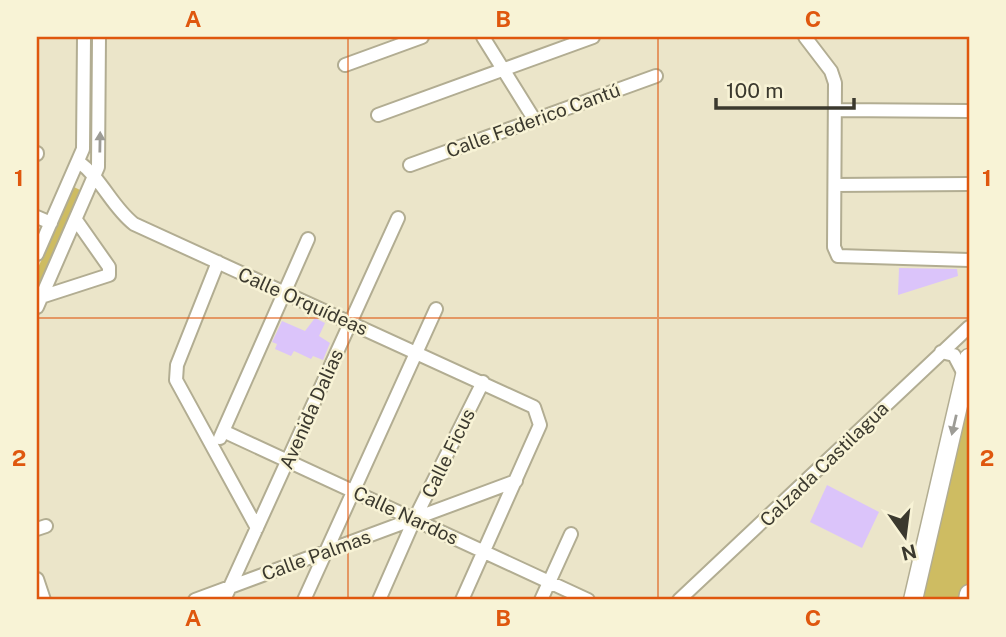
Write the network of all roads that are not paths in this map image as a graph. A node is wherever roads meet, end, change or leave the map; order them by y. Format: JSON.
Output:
{"nodes":[{"id":1,"x":84,"y":37,"type":"edge"},
{"id":2,"x":99,"y":37,"type":"edge"},
{"id":3,"x":422,"y":37,"type":"edge"},
{"id":4,"x":482,"y":37,"type":"edge"},
{"id":5,"x":593,"y":37,"type":"edge"},
{"id":6,"x":805,"y":37,"type":"edge"},
{"id":7,"x":345,"y":65,"type":"dead end"},
{"id":8,"x":503,"y":70,"type":"junction"},
{"id":9,"x":656,"y":76,"type":"dead end"},
{"id":10,"x":837,"y":110,"type":"junction"},
{"id":11,"x":969,"y":111,"type":"edge"},
{"id":12,"x":378,"y":115,"type":"dead end"},
{"id":13,"x":534,"y":119,"type":"junction"},
{"id":14,"x":79,"y":162,"type":"junction"},
{"id":15,"x":410,"y":165,"type":"dead end"},
{"id":16,"x":95,"y":174,"type":"junction"},
{"id":17,"x":969,"y":184,"type":"edge"},
{"id":18,"x":835,"y":185,"type":"junction"},
{"id":19,"x":37,"y":218,"type":"edge"},
{"id":20,"x":398,"y":218,"type":"dead end"},
{"id":21,"x":76,"y":220,"type":"junction"},
{"id":22,"x":51,"y":223,"type":"junction"},
{"id":23,"x":308,"y":239,"type":"dead end"},
{"id":24,"x":37,"y":254,"type":"edge"},
{"id":25,"x":969,"y":260,"type":"edge"},
{"id":26,"x":218,"y":262,"type":"junction"},
{"id":27,"x":284,"y":292,"type":"junction"},
{"id":28,"x":39,"y":302,"type":"edge"},
{"id":29,"x":436,"y":309,"type":"dead end"},
{"id":30,"x":351,"y":322,"type":"junction"},
{"id":31,"x":969,"y":327,"type":"edge"},
{"id":32,"x":417,"y":352,"type":"junction"},
{"id":33,"x":941,"y":352,"type":"junction"},
{"id":34,"x":969,"y":358,"type":"edge"},
{"id":35,"x":965,"y":376,"type":"junction"},
{"id":36,"x":483,"y":382,"type":"junction"},
{"id":37,"x":223,"y":431,"type":"junction"},
{"id":38,"x":214,"y":451,"type":"junction"},
{"id":39,"x":288,"y":460,"type":"junction"},
{"id":40,"x":516,"y":481,"type":"junction"},
{"id":41,"x":354,"y":490,"type":"junction"},
{"id":42,"x":415,"y":518,"type":"junction"},
{"id":43,"x":257,"y":528,"type":"junction"},
{"id":44,"x":571,"y":534,"type":"dead end"},
{"id":45,"x":326,"y":552,"type":"junction"},
{"id":46,"x":485,"y":552,"type":"junction"},
{"id":47,"x":549,"y":582,"type":"junction"},
{"id":48,"x":230,"y":587,"type":"junction"},
{"id":49,"x":969,"y":594,"type":"edge"},
{"id":50,"x":217,"y":599,"type":"edge"},
{"id":51,"x":195,"y":600,"type":"edge"},
{"id":52,"x":304,"y":600,"type":"edge"},
{"id":53,"x":379,"y":600,"type":"edge"},
{"id":54,"x":462,"y":600,"type":"edge"},
{"id":55,"x":541,"y":600,"type":"edge"},
{"id":56,"x":588,"y":600,"type":"edge"},
{"id":57,"x":679,"y":600,"type":"edge"},
{"id":58,"x":913,"y":600,"type":"edge"},
{"id":59,"x":968,"y":600,"type":"edge"}],
"edges":[{"from":1,"to":14,"type":"street"},
{"from":16,"to":2,"type":"street","one_way":true},
{"from":3,"to":7,"type":"street"},
{"from":4,"to":8,"type":"street"},
{"from":5,"to":8,"type":"street"},
{"from":6,"to":10,"type":"street"},
{"from":8,"to":12,"type":"street"},
{"from":8,"to":13,"type":"street"},
{"from":9,"to":13,"type":"street","name":"Calle Federico Cantú"},
{"from":10,"to":11,"type":"street"},
{"from":10,"to":18,"type":"street"},
{"from":13,"to":15,"type":"street","name":"Calle Federico Cantú"},
{"from":14,"to":16,"type":"street","name":"Calle Orquídeas"},
{"from":14,"to":22,"type":"street"},
{"from":16,"to":21,"type":"street"},
{"from":16,"to":26,"type":"street","name":"Calle Orquídeas"},
{"from":17,"to":18,"type":"street"},
{"from":18,"to":25,"type":"street"},
{"from":19,"to":22,"type":"street"},
{"from":20,"to":30,"type":"street","name":"Avenida Dalias"},
{"from":21,"to":28,"type":"street"},
{"from":21,"to":28,"type":"street"},
{"from":22,"to":24,"type":"street"},
{"from":23,"to":27,"type":"street"},
{"from":26,"to":27,"type":"street","name":"Calle Orquídeas"},
{"from":26,"to":38,"type":"street"},
{"from":27,"to":30,"type":"street","name":"Calle Orquídeas"},
{"from":27,"to":37,"type":"street"},
{"from":29,"to":32,"type":"street"},
{"from":30,"to":32,"type":"street","name":"Calle Orquídeas"},
{"from":30,"to":39,"type":"street","name":"Avenida Dalias"},
{"from":31,"to":33,"type":"street","name":"Calzada Castilagua"},
{"from":32,"to":36,"type":"street","name":"Calle Orquídeas"},
{"from":32,"to":41,"type":"street"},
{"from":33,"to":35,"type":"street"},
{"from":33,"to":57,"type":"street","name":"Calzada Castilagua"},
{"from":34,"to":35,"type":"highway"},
{"from":35,"to":58,"type":"highway","one_way":true},
{"from":36,"to":40,"type":"street","name":"Calle Orquídeas"},
{"from":36,"to":42,"type":"street","name":"Calle Ficus"},
{"from":37,"to":38,"type":"street"},
{"from":37,"to":39,"type":"street","name":"Calle Nardos"},
{"from":38,"to":43,"type":"street"},
{"from":39,"to":41,"type":"street","name":"Calle Nardos"},
{"from":39,"to":43,"type":"street","name":"Avenida Dalias"},
{"from":40,"to":42,"type":"street","name":"Calle Palmas"},
{"from":40,"to":46,"type":"street"},
{"from":41,"to":42,"type":"street","name":"Calle Nardos"},
{"from":41,"to":45,"type":"street"},
{"from":42,"to":45,"type":"street","name":"Calle Palmas"},
{"from":42,"to":46,"type":"street","name":"Calle Nardos"},
{"from":42,"to":53,"type":"street","name":"Calle Ficus"},
{"from":43,"to":48,"type":"street","name":"Avenida Dalias"},
{"from":44,"to":47,"type":"street"},
{"from":45,"to":48,"type":"street","name":"Calle Palmas"},
{"from":45,"to":52,"type":"street"},
{"from":46,"to":47,"type":"street","name":"Calle Nardos"},
{"from":46,"to":54,"type":"street"},
{"from":47,"to":55,"type":"street"},
{"from":47,"to":56,"type":"street","name":"Calle Nardos"},
{"from":48,"to":50,"type":"street","name":"Calle Palmas"},
{"from":49,"to":59,"type":"highway"},
{"from":50,"to":51,"type":"street","name":"Calle Palmas"}]}
